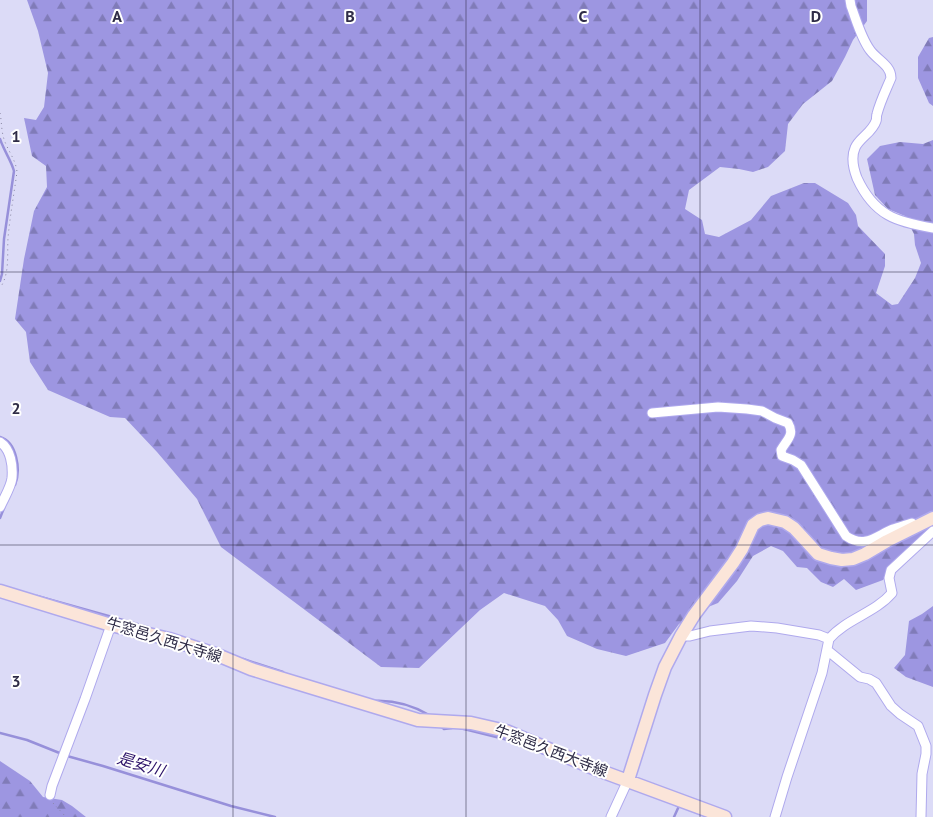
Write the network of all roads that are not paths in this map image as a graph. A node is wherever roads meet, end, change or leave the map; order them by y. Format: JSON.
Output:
{"nodes":[{"id":1,"x":850,"y":0,"type":"edge"},
{"id":2,"x":933,"y":228,"type":"edge"},
{"id":3,"x":652,"y":413,"type":"dead end"},
{"id":4,"x":0,"y":442,"type":"edge"},
{"id":5,"x":0,"y":507,"type":"edge"},
{"id":6,"x":933,"y":518,"type":"edge"},
{"id":7,"x":919,"y":526,"type":"junction"},
{"id":8,"x":933,"y":531,"type":"edge"},
{"id":9,"x":0,"y":591,"type":"edge"},
{"id":10,"x":111,"y":625,"type":"junction"},
{"id":11,"x":681,"y":636,"type":"junction"},
{"id":12,"x":829,"y":639,"type":"junction"},
{"id":13,"x":827,"y":650,"type":"junction"},
{"id":14,"x":628,"y":780,"type":"junction"},
{"id":15,"x":50,"y":795,"type":"road end"},
{"id":16,"x":611,"y":817,"type":"edge"},
{"id":17,"x":726,"y":817,"type":"edge"},
{"id":18,"x":775,"y":817,"type":"edge"},
{"id":19,"x":921,"y":817,"type":"edge"}],
"edges":[{"from":1,"to":2,"type":"street"},
{"from":3,"to":7,"type":"street"},
{"from":4,"to":5,"type":"street"},
{"from":6,"to":7,"type":"main road","name":"牛窓邑久西大寺線"},
{"from":7,"to":11,"type":"main road","name":"牛窓邑久西大寺線"},
{"from":8,"to":12,"type":"street"},
{"from":9,"to":10,"type":"main road","name":"牛窓邑久西大寺線"},
{"from":10,"to":14,"type":"main road","name":"牛窓邑久西大寺線"},
{"from":10,"to":15,"type":"street"},
{"from":11,"to":12,"type":"street"},
{"from":11,"to":14,"type":"main road","name":"牛窓邑久西大寺線"},
{"from":12,"to":13,"type":"street"},
{"from":13,"to":18,"type":"street"},
{"from":13,"to":19,"type":"street"},
{"from":14,"to":16,"type":"street"},
{"from":14,"to":17,"type":"main road"}]}
